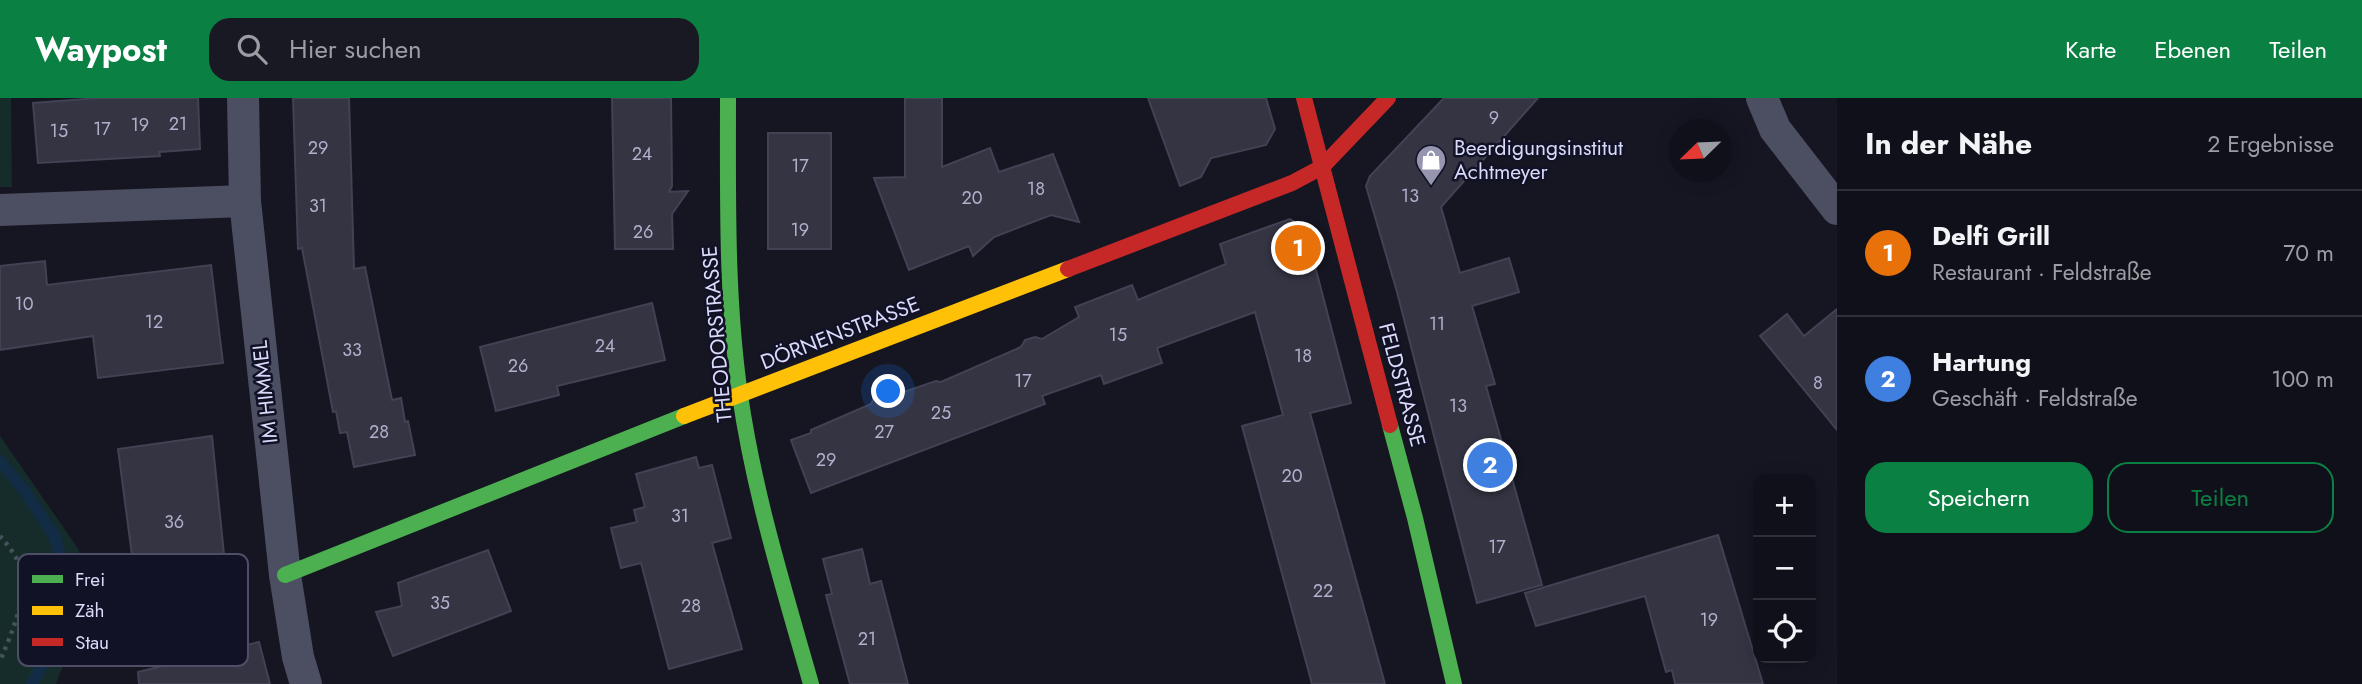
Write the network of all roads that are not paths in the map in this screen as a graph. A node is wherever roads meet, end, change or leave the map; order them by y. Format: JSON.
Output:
{"nodes":[{"id":1,"x":243,"y":98,"type":"edge"},
{"id":2,"x":728,"y":98,"type":"edge"},
{"id":3,"x":1304,"y":98,"type":"edge"},
{"id":4,"x":1388,"y":98,"type":"edge"},
{"id":5,"x":1762,"y":98,"type":"edge"},
{"id":6,"x":1322,"y":167,"type":"junction"},
{"id":7,"x":245,"y":201,"type":"junction"},
{"id":8,"x":1837,"y":209,"type":"edge"},
{"id":9,"x":0,"y":210,"type":"edge"},
{"id":10,"x":739,"y":394,"type":"junction"},
{"id":11,"x":285,"y":575,"type":"junction"},
{"id":12,"x":306,"y":684,"type":"edge"},
{"id":13,"x":811,"y":684,"type":"edge"},
{"id":14,"x":1454,"y":684,"type":"edge"}],
"edges":[{"from":1,"to":7,"type":"street","name":"IM HIMMEL"},
{"from":2,"to":10,"type":"street","name":"THEODORSTRASSE"},
{"from":3,"to":6,"type":"street","name":"FELDSTRASSE"},
{"from":4,"to":6,"type":"street","name":"DÖRNENSTRASSE"},
{"from":5,"to":8,"type":"street"},
{"from":6,"to":10,"type":"street","name":"DÖRNENSTRASSE"},
{"from":6,"to":14,"type":"street","name":"FELDSTRASSE"},
{"from":7,"to":9,"type":"street"},
{"from":7,"to":11,"type":"street","name":"IM HIMMEL"},
{"from":10,"to":11,"type":"street","name":"DÖRNENSTRASSE"},
{"from":10,"to":13,"type":"street","name":"THEODORSTRASSE"},
{"from":11,"to":12,"type":"street","name":"IM HIMMEL"}]}
